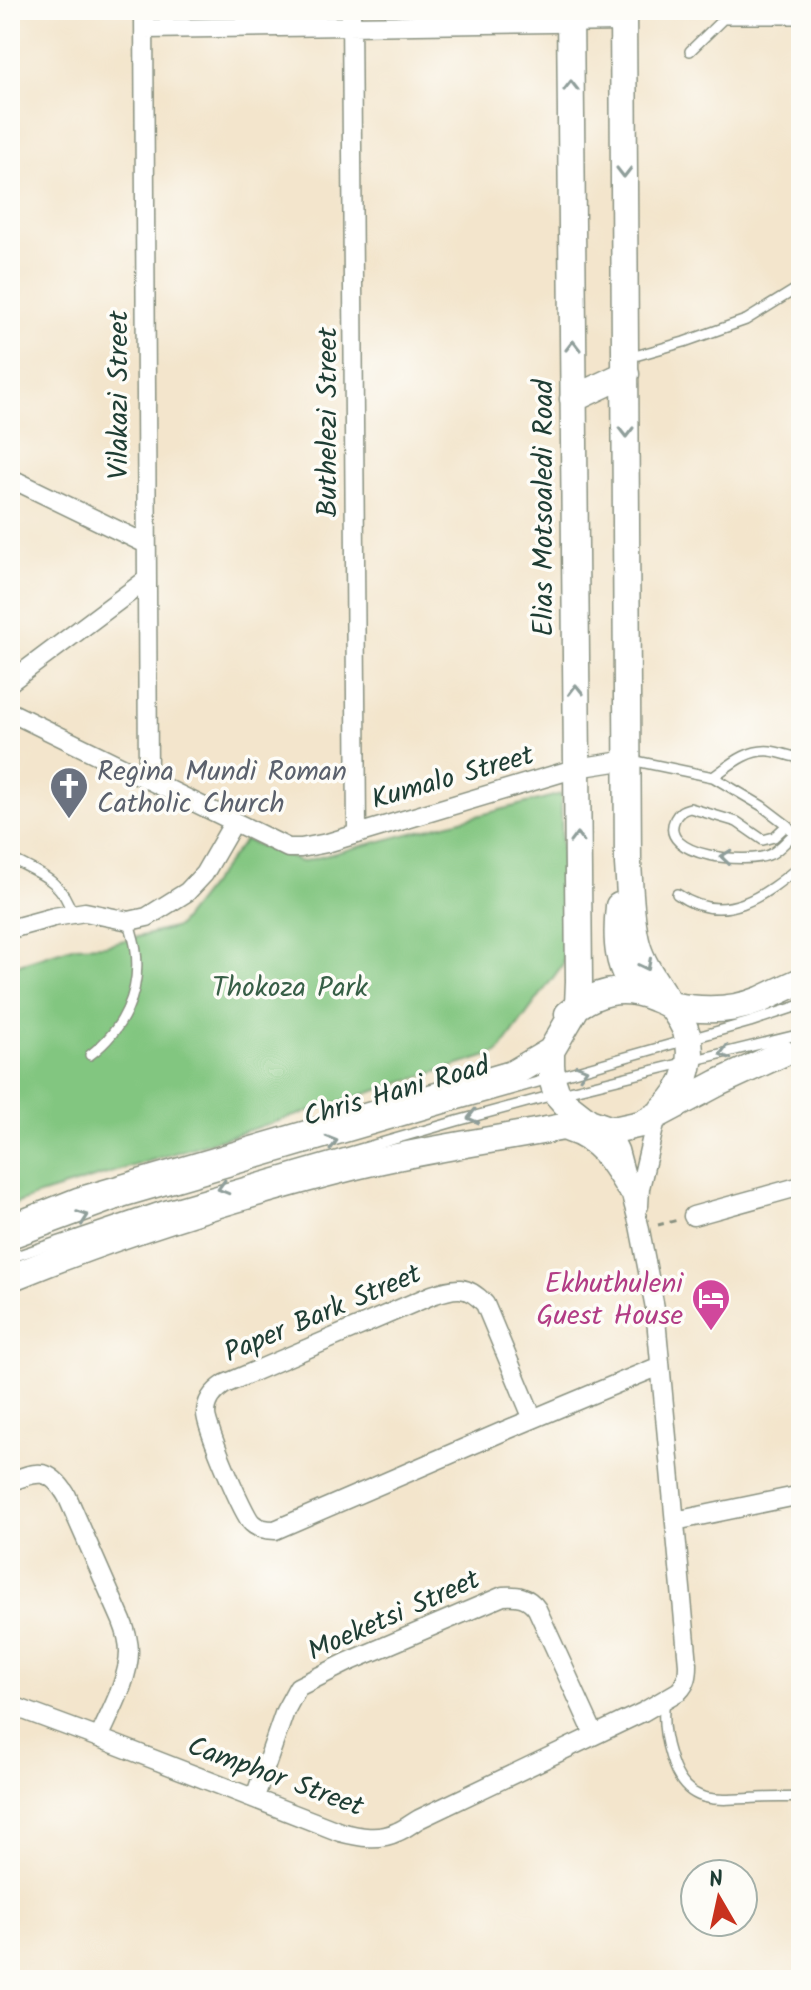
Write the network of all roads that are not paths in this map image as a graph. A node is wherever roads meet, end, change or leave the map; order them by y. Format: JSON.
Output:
{"nodes":[{"id":1,"x":723,"y":14,"type":"edge"},
{"id":2,"x":623,"y":16,"type":"edge"},
{"id":3,"x":351,"y":17,"type":"edge"},
{"id":4,"x":570,"y":17,"type":"edge"},
{"id":5,"x":144,"y":19,"type":"edge"},
{"id":6,"x":801,"y":19,"type":"edge"},
{"id":7,"x":690,"y":51,"type":"dead end"},
{"id":8,"x":801,"y":286,"type":"edge"},
{"id":9,"x":626,"y":367,"type":"junction"},
{"id":10,"x":573,"y":399,"type":"junction"},
{"id":11,"x":10,"y":478,"type":"edge"},
{"id":12,"x":146,"y":544,"type":"junction"},
{"id":13,"x":146,"y":580,"type":"junction"},
{"id":14,"x":10,"y":682,"type":"edge"},
{"id":15,"x":10,"y":712,"type":"edge"},
{"id":16,"x":801,"y":758,"type":"edge"},
{"id":17,"x":628,"y":760,"type":"junction"},
{"id":18,"x":577,"y":768,"type":"junction"},
{"id":19,"x":713,"y":777,"type":"junction"},
{"id":20,"x":148,"y":779,"type":"junction"},
{"id":21,"x":234,"y":822,"type":"junction"},
{"id":22,"x":357,"y":833,"type":"junction"},
{"id":23,"x":794,"y":833,"type":"edge"},
{"id":24,"x":10,"y":858,"type":"edge"},
{"id":25,"x":628,"y":864,"type":"junction"},
{"id":26,"x":801,"y":865,"type":"edge"},
{"id":27,"x":677,"y":894,"type":"dead end"},
{"id":28,"x":72,"y":914,"type":"junction"},
{"id":29,"x":129,"y":921,"type":"junction"},
{"id":30,"x":10,"y":929,"type":"edge"},
{"id":31,"x":801,"y":981,"type":"edge"},
{"id":32,"x":641,"y":993,"type":"junction"},
{"id":33,"x":578,"y":1005,"type":"junction"},
{"id":34,"x":670,"y":1005,"type":"junction"},
{"id":35,"x":801,"y":1005,"type":"edge"},
{"id":36,"x":795,"y":1045,"type":"edge"},
{"id":37,"x":551,"y":1051,"type":"junction"},
{"id":38,"x":90,"y":1055,"type":"dead end"},
{"id":39,"x":687,"y":1063,"type":"junction"},
{"id":40,"x":472,"y":1085,"type":"junction"},
{"id":41,"x":555,"y":1087,"type":"junction"},
{"id":42,"x":657,"y":1115,"type":"junction"},
{"id":43,"x":599,"y":1126,"type":"junction"},
{"id":44,"x":560,"y":1128,"type":"junction"},
{"id":45,"x":628,"y":1186,"type":"junction"},
{"id":46,"x":801,"y":1186,"type":"edge"},
{"id":47,"x":693,"y":1216,"type":"road end"},
{"id":48,"x":639,"y":1227,"type":"junction"},
{"id":49,"x":10,"y":1228,"type":"edge"},
{"id":50,"x":10,"y":1244,"type":"edge"},
{"id":51,"x":10,"y":1258,"type":"edge"},
{"id":52,"x":10,"y":1278,"type":"edge"},
{"id":53,"x":660,"y":1366,"type":"junction"},
{"id":54,"x":533,"y":1419,"type":"junction"},
{"id":55,"x":10,"y":1482,"type":"edge"},
{"id":56,"x":801,"y":1495,"type":"edge"},
{"id":57,"x":675,"y":1521,"type":"junction"},
{"id":58,"x":665,"y":1700,"type":"junction"},
{"id":59,"x":10,"y":1705,"type":"edge"},
{"id":60,"x":594,"y":1734,"type":"junction"},
{"id":61,"x":99,"y":1738,"type":"junction"},
{"id":62,"x":255,"y":1797,"type":"junction"},
{"id":63,"x":801,"y":1797,"type":"edge"}],
"edges":[{"from":1,"to":6,"type":"lane"},
{"from":1,"to":7,"type":"lane"},
{"from":2,"to":4,"type":"street"},
{"from":2,"to":9,"type":"main road","one_way":true},
{"from":3,"to":4,"type":"street"},
{"from":3,"to":5,"type":"street"},
{"from":3,"to":22,"type":"street","name":"Buthelezi Street"},
{"from":10,"to":4,"type":"main road","name":"Elias Motsoaledi Road","one_way":true},
{"from":5,"to":12,"type":"street","name":"Vilakazi Street"},
{"from":8,"to":9,"type":"lane"},
{"from":9,"to":10,"type":"main road"},
{"from":9,"to":17,"type":"main road","one_way":true},
{"from":18,"to":10,"type":"main road","name":"Elias Motsoaledi Road","one_way":true},
{"from":11,"to":12,"type":"street"},
{"from":12,"to":13,"type":"street","name":"Vilakazi Street"},
{"from":13,"to":14,"type":"street"},
{"from":13,"to":20,"type":"street","name":"Vilakazi Street"},
{"from":15,"to":20,"type":"street","name":"Kumalo Street"},
{"from":16,"to":19,"type":"lane"},
{"from":17,"to":18,"type":"street","name":"Kumalo Street"},
{"from":17,"to":19,"type":"lane"},
{"from":17,"to":25,"type":"main road"},
{"from":18,"to":22,"type":"street","name":"Kumalo Street"},
{"from":33,"to":18,"type":"main road","name":"Elias Motsoaledi Road","one_way":true},
{"from":19,"to":23,"type":"lane"},
{"from":20,"to":21,"type":"street","name":"Kumalo Street"},
{"from":21,"to":22,"type":"street","name":"Kumalo Street"},
{"from":21,"to":29,"type":"street"},
{"from":23,"to":23,"type":"lane","one_way":true},
{"from":24,"to":28,"type":"lane"},
{"from":25,"to":32,"type":"main road"},
{"from":25,"to":34,"type":"main road","one_way":true},
{"from":26,"to":27,"type":"lane"},
{"from":28,"to":29,"type":"street"},
{"from":28,"to":30,"type":"street"},
{"from":29,"to":38,"type":"lane"},
{"from":31,"to":34,"type":"main road"},
{"from":32,"to":33,"type":"main road"},
{"from":32,"to":34,"type":"main road"},
{"from":33,"to":37,"type":"main road"},
{"from":33,"to":40,"type":"main road"},
{"from":34,"to":39,"type":"main road"},
{"from":35,"to":39,"type":"lane","name":"Chris Hani Road"},
{"from":36,"to":39,"type":"main road","name":"Chris Hani Road","one_way":true},
{"from":36,"to":42,"type":"main road"},
{"from":37,"to":40,"type":"main road","name":"Chris Hani Road"},
{"from":37,"to":41,"type":"main road"},
{"from":41,"to":39,"type":"lane","name":"Chris Hani Road","one_way":true},
{"from":39,"to":41,"type":"lane","name":"Chris Hani Road"},
{"from":39,"to":42,"type":"main road"},
{"from":40,"to":49,"type":"main road","name":"Chris Hani Road"},
{"from":41,"to":43,"type":"main road"},
{"from":50,"to":41,"type":"lane","name":"Chris Hani Road","one_way":true},
{"from":41,"to":51,"type":"lane","name":"Chris Hani Road","one_way":true},
{"from":42,"to":43,"type":"main road"},
{"from":42,"to":48,"type":"street"},
{"from":43,"to":44,"type":"main road"},
{"from":43,"to":45,"type":"street"},
{"from":44,"to":45,"type":"main road"},
{"from":44,"to":52,"type":"main road"},
{"from":45,"to":48,"type":"street"},
{"from":46,"to":47,"type":"street"},
{"from":48,"to":53,"type":"street"},
{"from":53,"to":54,"type":"street","name":"Paper Bark Street"},
{"from":53,"to":57,"type":"street"},
{"from":54,"to":54,"type":"street","name":"Paper Bark Street"},
{"from":55,"to":61,"type":"street"},
{"from":56,"to":57,"type":"street"},
{"from":57,"to":58,"type":"street","name":"Camphor Street"},
{"from":58,"to":60,"type":"street","name":"Camphor Street"},
{"from":58,"to":63,"type":"lane"},
{"from":59,"to":61,"type":"street","name":"Camphor Street"},
{"from":60,"to":62,"type":"street","name":"Camphor Street"},
{"from":60,"to":62,"type":"street","name":"Moeketsi Street"},
{"from":61,"to":62,"type":"street","name":"Camphor Street"}]}
